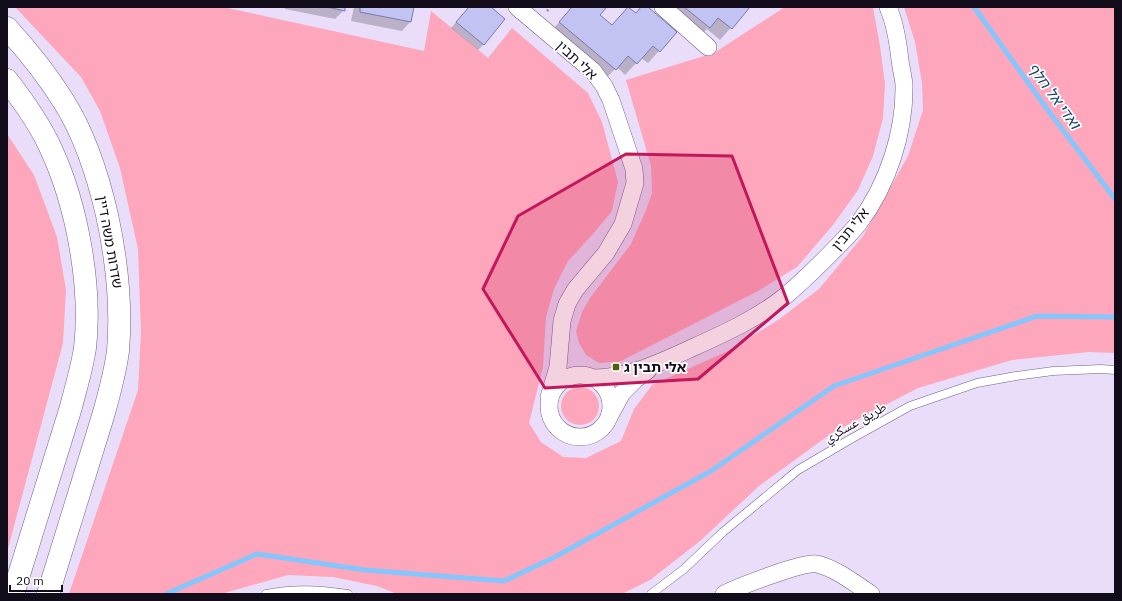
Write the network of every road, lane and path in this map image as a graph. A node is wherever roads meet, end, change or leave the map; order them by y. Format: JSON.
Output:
{"nodes":[{"id":1,"x":517,"y":7,"type":"edge"},
{"id":2,"x":663,"y":7,"type":"edge"},
{"id":3,"x":888,"y":7,"type":"edge"},
{"id":4,"x":7,"y":28,"type":"edge"},
{"id":5,"x":708,"y":47,"type":"dead end"},
{"id":6,"x":7,"y":80,"type":"edge"},
{"id":7,"x":560,"y":341,"type":"junction"},
{"id":8,"x":658,"y":363,"type":"junction"},
{"id":9,"x":1115,"y":370,"type":"edge"},
{"id":10,"x":589,"y":377,"type":"junction"},
{"id":11,"x":549,"y":397,"type":"junction"},
{"id":12,"x":610,"y":415,"type":"junction"},
{"id":13,"x":13,"y":594,"type":"edge"},
{"id":14,"x":48,"y":594,"type":"edge"},
{"id":15,"x":266,"y":594,"type":"edge"},
{"id":16,"x":348,"y":594,"type":"edge"},
{"id":17,"x":651,"y":594,"type":"edge"},
{"id":18,"x":724,"y":594,"type":"edge"},
{"id":19,"x":871,"y":594,"type":"edge"}],
"edges":[{"from":1,"to":7,"type":"street","name":"אלי תבין"},
{"from":2,"to":5,"type":"street"},
{"from":3,"to":8,"type":"street","name":"אלי תבין"},
{"from":4,"to":14,"type":"street","name":"שדרות משה דיין"},
{"from":6,"to":13,"type":"street"},
{"from":7,"to":10,"type":"street","name":"אלי תבין"},
{"from":7,"to":11,"type":"street","name":"אלי תבין"},
{"from":8,"to":10,"type":"street","name":"אלי תבין"},
{"from":8,"to":12,"type":"street","name":"אלי תבין"},
{"from":9,"to":17,"type":"lane","name":"طريق عسكري"},
{"from":10,"to":11,"type":"street"},
{"from":10,"to":12,"type":"street"},
{"from":11,"to":12,"type":"street"},
{"from":15,"to":16,"type":"lane"},
{"from":18,"to":19,"type":"street"}]}
